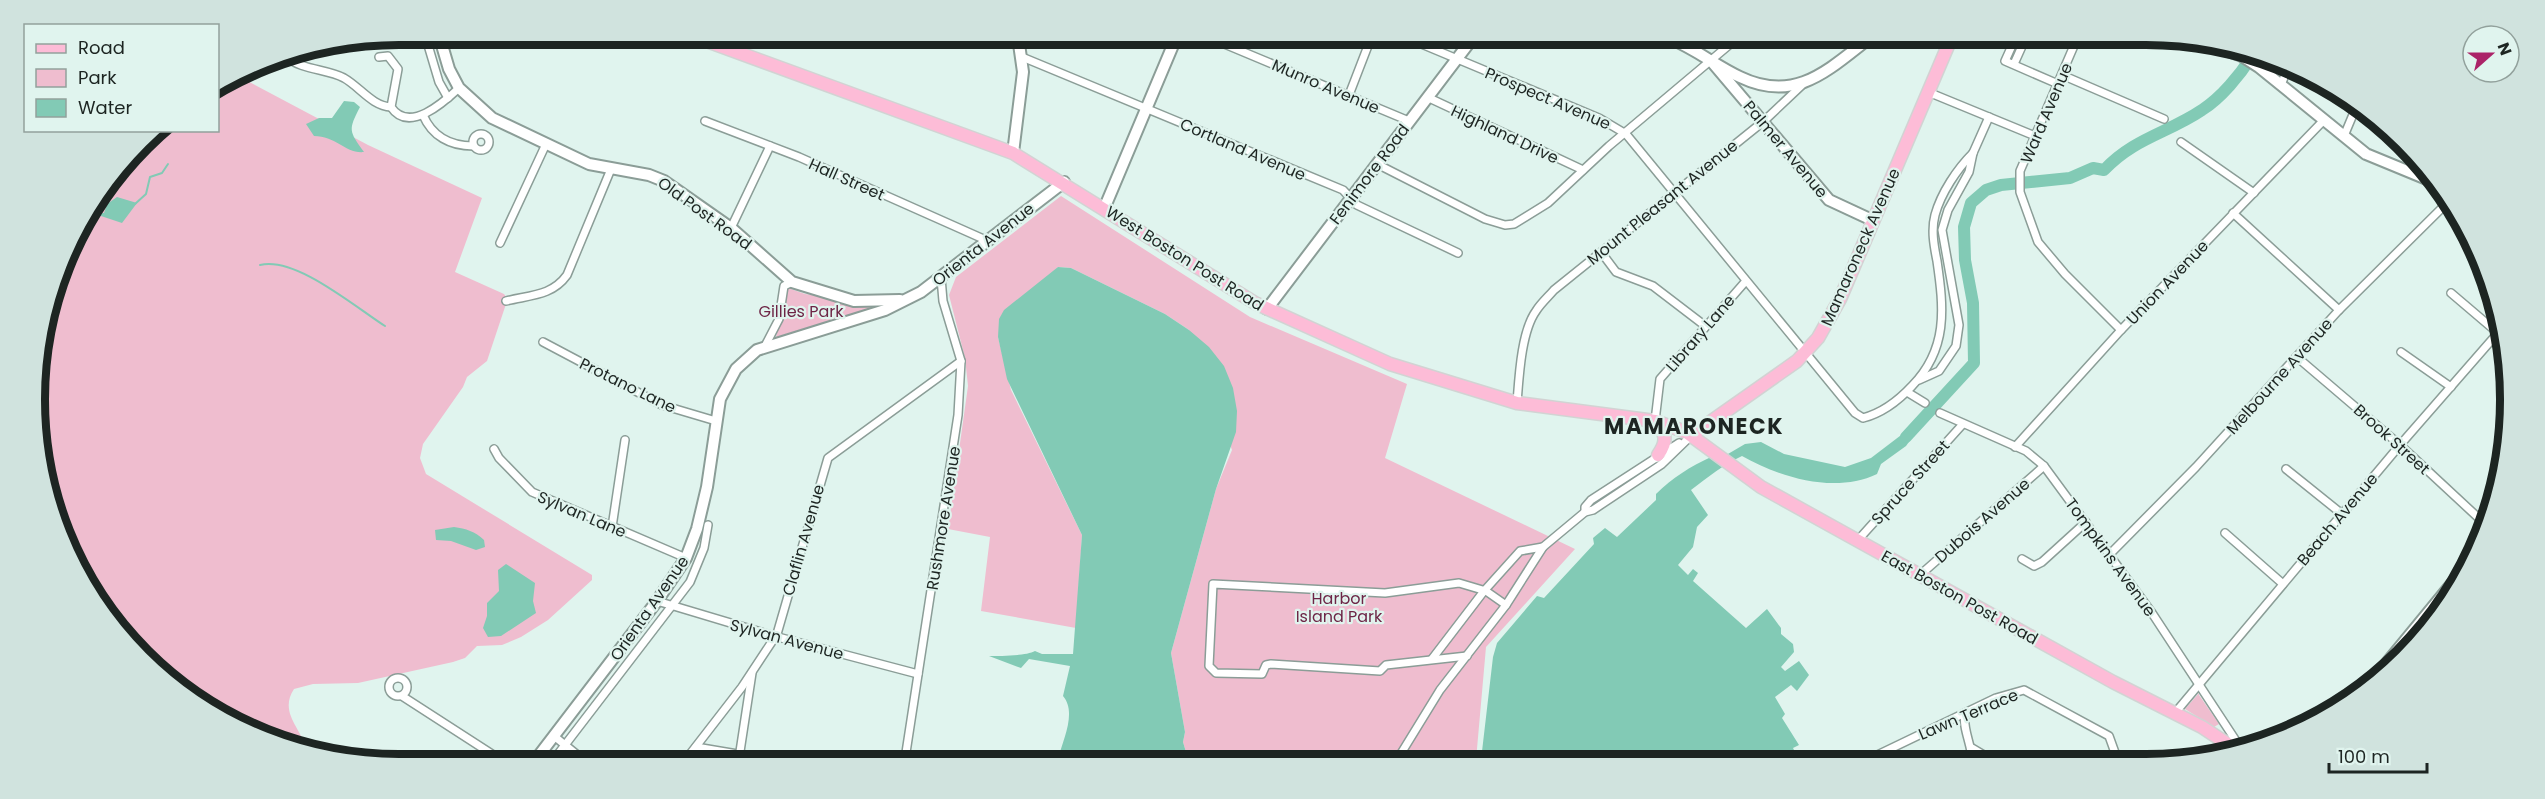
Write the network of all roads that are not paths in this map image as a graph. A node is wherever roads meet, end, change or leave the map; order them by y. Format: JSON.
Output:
{"nodes":[{"id":1,"x":428,"y":45,"type":"edge"},
{"id":2,"x":442,"y":45,"type":"edge"},
{"id":3,"x":718,"y":45,"type":"edge"},
{"id":4,"x":1020,"y":45,"type":"edge"},
{"id":5,"x":1173,"y":45,"type":"edge"},
{"id":6,"x":1227,"y":45,"type":"edge"},
{"id":7,"x":1368,"y":45,"type":"edge"},
{"id":8,"x":1423,"y":45,"type":"edge"},
{"id":9,"x":1467,"y":45,"type":"edge"},
{"id":10,"x":1684,"y":45,"type":"edge"},
{"id":11,"x":1730,"y":45,"type":"edge"},
{"id":12,"x":1861,"y":45,"type":"edge"},
{"id":13,"x":1948,"y":45,"type":"edge"},
{"id":14,"x":2012,"y":45,"type":"edge"},
{"id":15,"x":2023,"y":45,"type":"edge"},
{"id":16,"x":2074,"y":45,"type":"edge"},
{"id":17,"x":379,"y":57,"type":"dead end"},
{"id":18,"x":1022,"y":57,"type":"junction"},
{"id":19,"x":1456,"y":59,"type":"junction"},
{"id":20,"x":2250,"y":61,"type":"edge"},
{"id":21,"x":294,"y":62,"type":"edge"},
{"id":22,"x":1712,"y":62,"type":"junction"},
{"id":23,"x":2014,"y":64,"type":"junction"},
{"id":24,"x":2285,"y":74,"type":"edge"},
{"id":25,"x":2062,"y":75,"type":"junction"},
{"id":26,"x":1803,"y":84,"type":"junction"},
{"id":27,"x":2058,"y":84,"type":"junction"},
{"id":28,"x":2281,"y":85,"type":"junction"},
{"id":29,"x":459,"y":88,"type":"junction"},
{"id":30,"x":1928,"y":92,"type":"junction"},
{"id":31,"x":1349,"y":95,"type":"junction"},
{"id":32,"x":448,"y":98,"type":"junction"},
{"id":33,"x":1428,"y":98,"type":"junction"},
{"id":34,"x":391,"y":107,"type":"junction"},
{"id":35,"x":1147,"y":108,"type":"junction"},
{"id":36,"x":2354,"y":113,"type":"edge"},
{"id":37,"x":423,"y":115,"type":"junction"},
{"id":38,"x":1989,"y":117,"type":"junction"},
{"id":39,"x":2164,"y":119,"type":"dead end"},
{"id":40,"x":2324,"y":120,"type":"junction"},
{"id":41,"x":705,"y":121,"type":"dead end"},
{"id":42,"x":1409,"y":121,"type":"junction"},
{"id":43,"x":1764,"y":121,"type":"junction"},
{"id":44,"x":1626,"y":134,"type":"junction"},
{"id":45,"x":2035,"y":136,"type":"junction"},
{"id":46,"x":2344,"y":136,"type":"junction"},
{"id":47,"x":2181,"y":142,"type":"dead end"},
{"id":48,"x":546,"y":144,"type":"junction"},
{"id":49,"x":473,"y":146,"type":"dead end"},
{"id":50,"x":770,"y":146,"type":"junction"},
{"id":51,"x":1013,"y":153,"type":"junction"},
{"id":52,"x":1972,"y":153,"type":"junction"},
{"id":53,"x":1377,"y":164,"type":"junction"},
{"id":54,"x":611,"y":169,"type":"junction"},
{"id":55,"x":1583,"y":170,"type":"junction"},
{"id":56,"x":2421,"y":177,"type":"edge"},
{"id":57,"x":1064,"y":182,"type":"junction"},
{"id":58,"x":2254,"y":193,"type":"junction"},
{"id":59,"x":1673,"y":194,"type":"junction"},
{"id":60,"x":1351,"y":198,"type":"junction"},
{"id":61,"x":2443,"y":207,"type":"edge"},
{"id":62,"x":1104,"y":209,"type":"junction"},
{"id":63,"x":2233,"y":213,"type":"junction"},
{"id":64,"x":1872,"y":220,"type":"junction"},
{"id":65,"x":731,"y":228,"type":"junction"},
{"id":66,"x":988,"y":241,"type":"junction"},
{"id":67,"x":500,"y":243,"type":"dead end"},
{"id":68,"x":1601,"y":252,"type":"junction"},
{"id":69,"x":1458,"y":253,"type":"dead end"},
{"id":70,"x":941,"y":278,"type":"junction"},
{"id":71,"x":792,"y":282,"type":"junction"},
{"id":72,"x":1745,"y":282,"type":"junction"},
{"id":73,"x":2451,"y":293,"type":"dead end"},
{"id":74,"x":909,"y":298,"type":"junction"},
{"id":75,"x":506,"y":302,"type":"dead end"},
{"id":76,"x":1267,"y":309,"type":"junction"},
{"id":77,"x":2339,"y":310,"type":"junction"},
{"id":78,"x":2491,"y":323,"type":"edge"},
{"id":79,"x":1704,"y":325,"type":"junction"},
{"id":80,"x":2121,"y":330,"type":"junction"},
{"id":81,"x":2494,"y":338,"type":"edge"},
{"id":82,"x":543,"y":342,"type":"dead end"},
{"id":83,"x":764,"y":348,"type":"junction"},
{"id":84,"x":2401,"y":352,"type":"dead end"},
{"id":85,"x":1804,"y":353,"type":"junction"},
{"id":86,"x":2298,"y":358,"type":"junction"},
{"id":87,"x":960,"y":361,"type":"junction"},
{"id":88,"x":1919,"y":380,"type":"junction"},
{"id":89,"x":2451,"y":387,"type":"junction"},
{"id":90,"x":1907,"y":392,"type":"junction"},
{"id":91,"x":1517,"y":403,"type":"junction"},
{"id":92,"x":1925,"y":403,"type":"dead end"},
{"id":93,"x":1940,"y":413,"type":"dead end"},
{"id":94,"x":716,"y":421,"type":"junction"},
{"id":95,"x":1655,"y":421,"type":"junction"},
{"id":96,"x":1962,"y":425,"type":"junction"},
{"id":97,"x":1692,"y":435,"type":"junction"},
{"id":98,"x":625,"y":440,"type":"dead end"},
{"id":99,"x":2400,"y":445,"type":"junction"},
{"id":100,"x":2015,"y":447,"type":"junction"},
{"id":101,"x":494,"y":448,"type":"dead end"},
{"id":102,"x":1658,"y":455,"type":"junction"},
{"id":103,"x":2044,"y":466,"type":"junction"},
{"id":104,"x":2286,"y":469,"type":"dead end"},
{"id":105,"x":1585,"y":512,"type":"junction"},
{"id":106,"x":2342,"y":514,"type":"junction"},
{"id":107,"x":2479,"y":518,"type":"edge"},
{"id":108,"x":2086,"y":522,"type":"junction"},
{"id":109,"x":708,"y":525,"type":"dead end"},
{"id":110,"x":612,"y":526,"type":"junction"},
{"id":111,"x":2225,"y":533,"type":"dead end"},
{"id":112,"x":1858,"y":540,"type":"junction"},
{"id":113,"x":1544,"y":547,"type":"junction"},
{"id":114,"x":2109,"y":555,"type":"junction"},
{"id":115,"x":686,"y":558,"type":"junction"},
{"id":116,"x":2022,"y":559,"type":"dead end"},
{"id":117,"x":1920,"y":575,"type":"junction"},
{"id":118,"x":2283,"y":584,"type":"junction"},
{"id":119,"x":1484,"y":591,"type":"junction"},
{"id":120,"x":657,"y":601,"type":"junction"},
{"id":121,"x":1506,"y":605,"type":"junction"},
{"id":122,"x":673,"y":607,"type":"junction"},
{"id":123,"x":2430,"y":610,"type":"edge"},
{"id":124,"x":774,"y":636,"type":"junction"},
{"id":125,"x":2408,"y":637,"type":"edge"},
{"id":126,"x":1467,"y":656,"type":"junction"},
{"id":127,"x":1432,"y":659,"type":"junction"},
{"id":128,"x":606,"y":669,"type":"junction"},
{"id":129,"x":753,"y":671,"type":"junction"},
{"id":130,"x":918,"y":674,"type":"junction"},
{"id":131,"x":617,"y":677,"type":"junction"},
{"id":132,"x":2200,"y":685,"type":"junction"},
{"id":133,"x":402,"y":696,"type":"dead end"},
{"id":134,"x":1965,"y":713,"type":"junction"},
{"id":135,"x":2175,"y":713,"type":"junction"},
{"id":136,"x":554,"y":736,"type":"junction"},
{"id":137,"x":2237,"y":742,"type":"edge"},
{"id":138,"x":2227,"y":744,"type":"edge"},
{"id":139,"x":565,"y":745,"type":"junction"},
{"id":140,"x":696,"y":747,"type":"junction"},
{"id":141,"x":1972,"y":748,"type":"junction"},
{"id":142,"x":492,"y":754,"type":"edge"},
{"id":143,"x":540,"y":754,"type":"edge"},
{"id":144,"x":558,"y":754,"type":"edge"},
{"id":145,"x":576,"y":754,"type":"edge"},
{"id":146,"x":690,"y":754,"type":"edge"},
{"id":147,"x":727,"y":754,"type":"edge"},
{"id":148,"x":740,"y":754,"type":"edge"},
{"id":149,"x":906,"y":754,"type":"edge"},
{"id":150,"x":1401,"y":754,"type":"edge"},
{"id":151,"x":1880,"y":754,"type":"edge"},
{"id":152,"x":1972,"y":754,"type":"edge"},
{"id":153,"x":1983,"y":754,"type":"edge"},
{"id":154,"x":2115,"y":754,"type":"edge"}],
"edges":[{"from":1,"to":32,"type":"street"},
{"from":2,"to":29,"type":"street","name":"Old Post Road"},
{"from":3,"to":51,"type":"main road","name":"West Boston Post Road"},
{"from":4,"to":18,"type":"street"},
{"from":5,"to":35,"type":"street"},
{"from":6,"to":31,"type":"street","name":"Munro Avenue"},
{"from":7,"to":31,"type":"street"},
{"from":8,"to":19,"type":"street","name":"Prospect Avenue"},
{"from":9,"to":19,"type":"street","name":"Fenimore Road"},
{"from":10,"to":22,"type":"street","name":"Palmer Avenue"},
{"from":11,"to":22,"type":"street"},
{"from":12,"to":26,"type":"street","name":"Mount Pleasant Avenue"},
{"from":13,"to":30,"type":"main road","name":"Mamaroneck Avenue"},
{"from":14,"to":23,"type":"street"},
{"from":15,"to":23,"type":"street"},
{"from":16,"to":25,"type":"street","name":"Ward Avenue"},
{"from":17,"to":34,"type":"street"},
{"from":18,"to":35,"type":"street","name":"Cortland Avenue"},
{"from":18,"to":51,"type":"street"},
{"from":19,"to":33,"type":"street","name":"Fenimore Road"},
{"from":19,"to":44,"type":"street","name":"Prospect Avenue"},
{"from":20,"to":28,"type":"street"},
{"from":21,"to":34,"type":"street"},
{"from":22,"to":26,"type":"street","name":"Palmer Avenue"},
{"from":22,"to":43,"type":"street","name":"Palmer Avenue"},
{"from":22,"to":44,"type":"street"},
{"from":23,"to":27,"type":"street"},
{"from":24,"to":28,"type":"street"},
{"from":25,"to":27,"type":"street","name":"Ward Avenue"},
{"from":25,"to":39,"type":"street"},
{"from":26,"to":43,"type":"street","name":"Mount Pleasant Avenue"},
{"from":27,"to":45,"type":"street","name":"Ward Avenue"},
{"from":28,"to":40,"type":"street"},
{"from":29,"to":32,"type":"street"},
{"from":29,"to":48,"type":"street","name":"Old Post Road"},
{"from":30,"to":38,"type":"street"},
{"from":30,"to":64,"type":"main road","name":"Mamaroneck Avenue"},
{"from":31,"to":42,"type":"street","name":"Munro Avenue"},
{"from":32,"to":37,"type":"street"},
{"from":33,"to":42,"type":"street","name":"Fenimore Road"},
{"from":33,"to":55,"type":"street","name":"Highland Drive"},
{"from":34,"to":37,"type":"street"},
{"from":35,"to":60,"type":"street","name":"Cortland Avenue"},
{"from":35,"to":62,"type":"street"},
{"from":36,"to":46,"type":"street"},
{"from":37,"to":49,"type":"street"},
{"from":38,"to":45,"type":"street"},
{"from":38,"to":52,"type":"street"},
{"from":40,"to":46,"type":"street"},
{"from":40,"to":58,"type":"street","name":"Union Avenue"},
{"from":41,"to":50,"type":"street","name":"Hall Street"},
{"from":42,"to":53,"type":"street","name":"Fenimore Road"},
{"from":43,"to":59,"type":"street","name":"Mount Pleasant Avenue"},
{"from":43,"to":64,"type":"street","name":"Palmer Avenue"},
{"from":44,"to":55,"type":"street"},
{"from":44,"to":59,"type":"street","name":"Prospect Avenue"},
{"from":45,"to":80,"type":"street","name":"Ward Avenue"},
{"from":46,"to":56,"type":"street"},
{"from":47,"to":58,"type":"street"},
{"from":48,"to":54,"type":"street","name":"Old Post Road"},
{"from":48,"to":67,"type":"street"},
{"from":50,"to":65,"type":"street"},
{"from":50,"to":66,"type":"street","name":"Hall Street"},
{"from":51,"to":57,"type":"main road","name":"West Boston Post Road"},
{"from":52,"to":88,"type":"street"},
{"from":52,"to":88,"type":"street"},
{"from":53,"to":55,"type":"street"},
{"from":53,"to":60,"type":"street","name":"Fenimore Road"},
{"from":54,"to":65,"type":"street","name":"Old Post Road"},
{"from":54,"to":75,"type":"street"},
{"from":57,"to":62,"type":"main road","name":"West Boston Post Road"},
{"from":57,"to":66,"type":"street","name":"Orienta Avenue"},
{"from":58,"to":63,"type":"street","name":"Union Avenue"},
{"from":59,"to":68,"type":"street","name":"Mount Pleasant Avenue"},
{"from":59,"to":72,"type":"street","name":"Prospect Avenue"},
{"from":60,"to":69,"type":"street","name":"Cortland Avenue"},
{"from":60,"to":76,"type":"street","name":"Fenimore Road"},
{"from":61,"to":77,"type":"street","name":"Melbourne Avenue"},
{"from":62,"to":76,"type":"main road","name":"West Boston Post Road"},
{"from":63,"to":77,"type":"street"},
{"from":63,"to":80,"type":"street","name":"Union Avenue"},
{"from":64,"to":85,"type":"main road","name":"Mamaroneck Avenue"},
{"from":65,"to":71,"type":"street","name":"Old Post Road"},
{"from":66,"to":70,"type":"street","name":"Orienta Avenue"},
{"from":68,"to":79,"type":"street"},
{"from":68,"to":91,"type":"street","name":"Mount Pleasant Avenue"},
{"from":70,"to":74,"type":"street","name":"Orienta Avenue"},
{"from":70,"to":87,"type":"street","name":"Rushmore Avenue"},
{"from":71,"to":74,"type":"street","name":"Old Post Road"},
{"from":71,"to":83,"type":"street","name":"Orienta Avenue"},
{"from":72,"to":79,"type":"street","name":"Library Lane"},
{"from":72,"to":85,"type":"street","name":"Prospect Avenue"},
{"from":73,"to":78,"type":"street"},
{"from":74,"to":83,"type":"street","name":"Orienta Avenue"},
{"from":76,"to":91,"type":"main road","name":"West Boston Post Road"},
{"from":77,"to":86,"type":"street","name":"Melbourne Avenue"},
{"from":79,"to":95,"type":"street","name":"Library Lane"},
{"from":80,"to":100,"type":"street","name":"Union Avenue"},
{"from":81,"to":89,"type":"street","name":"Beach Avenue"},
{"from":82,"to":94,"type":"street","name":"Protano Lane"},
{"from":83,"to":94,"type":"street","name":"Orienta Avenue"},
{"from":84,"to":89,"type":"street"},
{"from":85,"to":90,"type":"street","name":"Prospect Avenue"},
{"from":85,"to":97,"type":"main road","name":"Mamaroneck Avenue"},
{"from":86,"to":99,"type":"street","name":"Brook Street"},
{"from":86,"to":114,"type":"street","name":"Melbourne Avenue"},
{"from":87,"to":124,"type":"street","name":"Claflin Avenue"},
{"from":87,"to":130,"type":"street","name":"Rushmore Avenue"},
{"from":88,"to":90,"type":"street"},
{"from":89,"to":99,"type":"street","name":"Beach Avenue"},
{"from":90,"to":92,"type":"street"},
{"from":91,"to":95,"type":"main road","name":"West Boston Post Road"},
{"from":93,"to":96,"type":"street","name":"Tompkins Avenue"},
{"from":94,"to":115,"type":"street","name":"Orienta Avenue"},
{"from":95,"to":97,"type":"main road","name":"West Boston Post Road"},
{"from":95,"to":102,"type":"main road"},
{"from":96,"to":100,"type":"street","name":"Tompkins Avenue"},
{"from":96,"to":112,"type":"street","name":"Spruce Street"},
{"from":97,"to":102,"type":"street"},
{"from":97,"to":105,"type":"street"},
{"from":97,"to":112,"type":"main road","name":"East Boston Post Road"},
{"from":98,"to":110,"type":"street"},
{"from":99,"to":106,"type":"street","name":"Beach Avenue"},
{"from":99,"to":107,"type":"street","name":"Brook Street"},
{"from":100,"to":103,"type":"street","name":"Tompkins Avenue"},
{"from":101,"to":110,"type":"street","name":"Sylvan Lane"},
{"from":102,"to":105,"type":"street"},
{"from":103,"to":108,"type":"street","name":"Tompkins Avenue"},
{"from":103,"to":117,"type":"street","name":"Dubois Avenue"},
{"from":104,"to":106,"type":"street"},
{"from":105,"to":113,"type":"street"},
{"from":106,"to":118,"type":"street","name":"Beach Avenue"},
{"from":108,"to":114,"type":"street","name":"Tompkins Avenue"},
{"from":108,"to":116,"type":"street"},
{"from":109,"to":122,"type":"street","name":"Orienta Avenue"},
{"from":110,"to":115,"type":"street","name":"Sylvan Lane"},
{"from":111,"to":118,"type":"street"},
{"from":112,"to":117,"type":"main road","name":"East Boston Post Road"},
{"from":113,"to":119,"type":"street"},
{"from":113,"to":121,"type":"street"},
{"from":114,"to":132,"type":"street","name":"Tompkins Avenue"},
{"from":115,"to":120,"type":"street","name":"Orienta Avenue"},
{"from":117,"to":135,"type":"main road","name":"East Boston Post Road"},
{"from":118,"to":132,"type":"street","name":"Beach Avenue"},
{"from":119,"to":121,"type":"street"},
{"from":119,"to":127,"type":"street"},
{"from":119,"to":127,"type":"street"},
{"from":120,"to":122,"type":"street","name":"Sylvan Avenue"},
{"from":120,"to":128,"type":"street","name":"Orienta Avenue"},
{"from":121,"to":126,"type":"street"},
{"from":122,"to":124,"type":"street","name":"Sylvan Avenue"},
{"from":122,"to":131,"type":"street","name":"Orienta Avenue"},
{"from":123,"to":125,"type":"street"},
{"from":124,"to":129,"type":"street","name":"Claflin Avenue"},
{"from":124,"to":130,"type":"street","name":"Sylvan Avenue"},
{"from":126,"to":127,"type":"street"},
{"from":126,"to":150,"type":"street"},
{"from":128,"to":131,"type":"street"},
{"from":128,"to":136,"type":"street","name":"Orienta Avenue"},
{"from":129,"to":140,"type":"street","name":"Claflin Avenue"},
{"from":129,"to":148,"type":"street"},
{"from":130,"to":149,"type":"street","name":"Rushmore Avenue"},
{"from":131,"to":139,"type":"street","name":"Orienta Avenue"},
{"from":132,"to":135,"type":"street","name":"Beach Avenue"},
{"from":132,"to":137,"type":"street","name":"Tompkins Avenue"},
{"from":133,"to":142,"type":"street"},
{"from":134,"to":141,"type":"street"},
{"from":134,"to":151,"type":"street","name":"Lawn Terrace"},
{"from":134,"to":154,"type":"street","name":"Lawn Terrace"},
{"from":135,"to":138,"type":"main road","name":"East Boston Post Road"},
{"from":136,"to":139,"type":"street"},
{"from":136,"to":143,"type":"street","name":"Orienta Avenue"},
{"from":139,"to":144,"type":"street","name":"Orienta Avenue"},
{"from":139,"to":145,"type":"street"},
{"from":140,"to":146,"type":"street","name":"Claflin Avenue"},
{"from":140,"to":147,"type":"street"},
{"from":141,"to":152,"type":"street"},
{"from":141,"to":153,"type":"street"}]}
